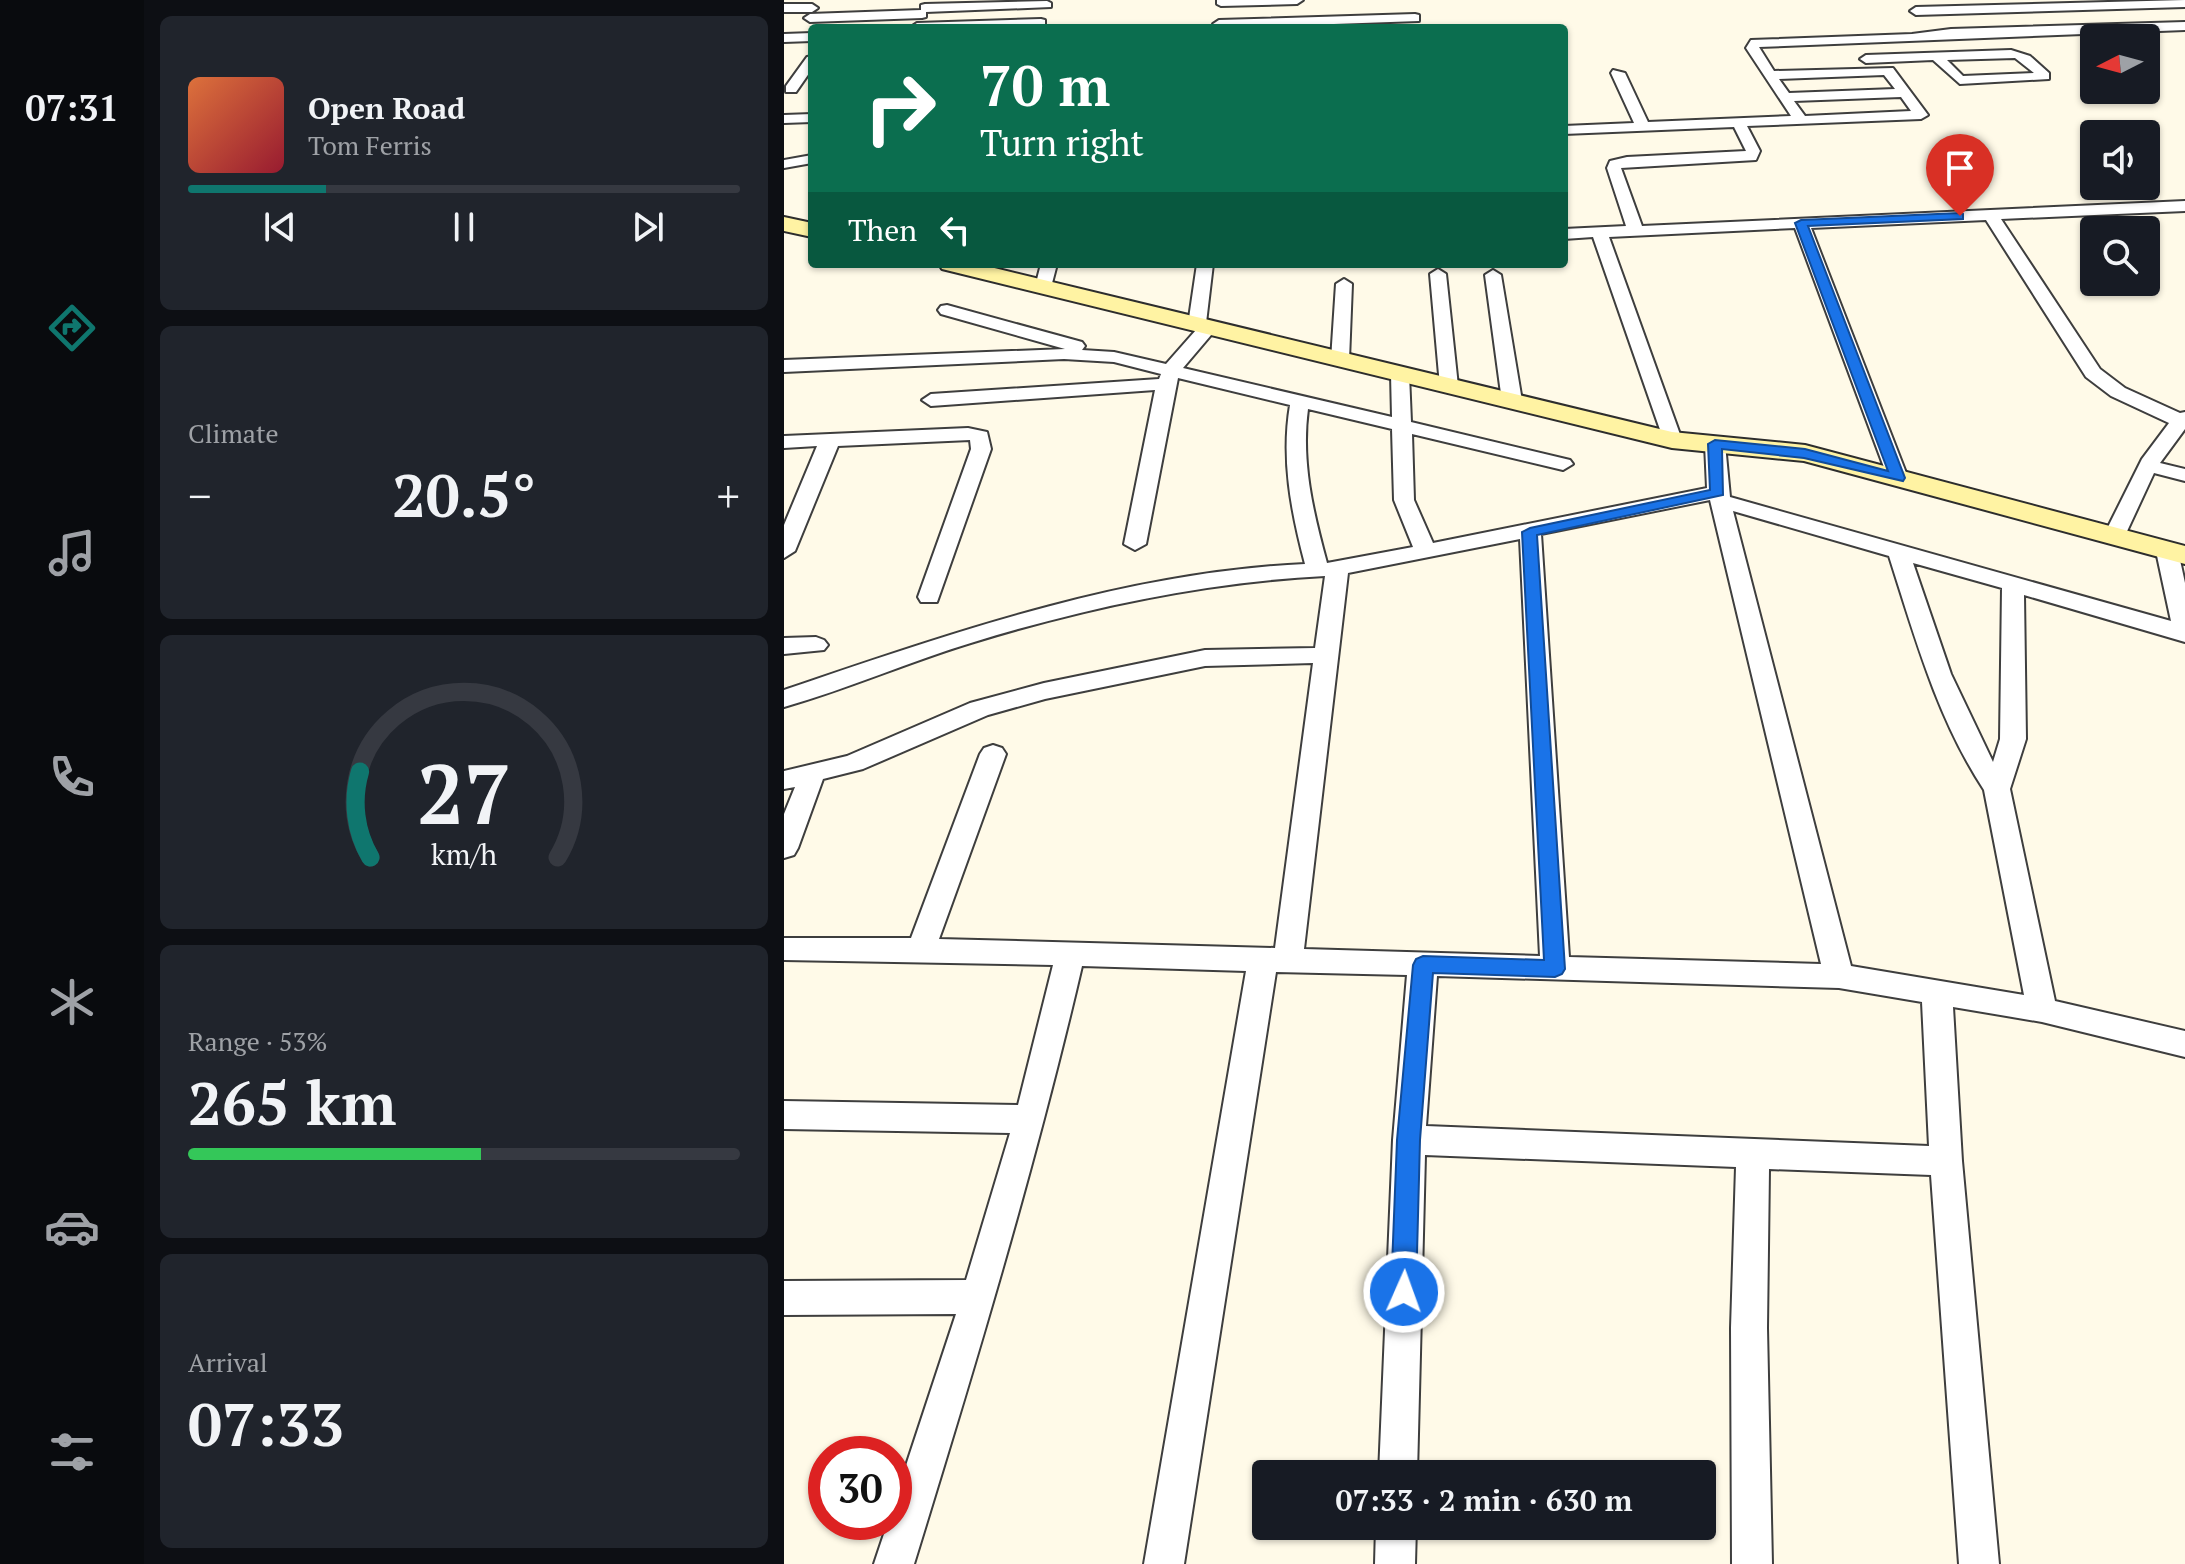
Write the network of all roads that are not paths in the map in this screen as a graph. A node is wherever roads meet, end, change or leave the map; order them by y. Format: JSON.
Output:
{"nodes":[{"id":1,"x":1297,"y":0,"type":"edge"},
{"id":2,"x":1906,"y":0,"type":"edge"},
{"id":3,"x":1220,"y":1,"type":"edge"},
{"id":4,"x":2136,"y":2,"type":"edge"},
{"id":5,"x":2185,"y":3,"type":"edge"},
{"id":6,"x":1047,"y":5,"type":"dead end"},
{"id":7,"x":926,"y":7,"type":"edge"},
{"id":8,"x":784,"y":8,"type":"edge"},
{"id":9,"x":1916,"y":11,"type":"junction"},
{"id":10,"x":1415,"y":18,"type":"dead end"},
{"id":11,"x":1041,"y":23,"type":"dead end"},
{"id":12,"x":1016,"y":24,"type":"edge"},
{"id":13,"x":1219,"y":24,"type":"edge"},
{"id":14,"x":1239,"y":24,"type":"edge"},
{"id":15,"x":2168,"y":26,"type":"junction"},
{"id":16,"x":2185,"y":26,"type":"edge"},
{"id":17,"x":1933,"y":34,"type":"junction"},
{"id":18,"x":808,"y":37,"type":"edge"},
{"id":19,"x":784,"y":38,"type":"edge"},
{"id":20,"x":2185,"y":39,"type":"edge"},
{"id":21,"x":1937,"y":57,"type":"junction"},
{"id":22,"x":808,"y":62,"type":"edge"},
{"id":23,"x":1844,"y":72,"type":"junction"},
{"id":24,"x":1618,"y":73,"type":"dead end"},
{"id":25,"x":1770,"y":75,"type":"junction"},
{"id":26,"x":791,"y":89,"type":"dead end"},
{"id":27,"x":1905,"y":93,"type":"junction"},
{"id":28,"x":1786,"y":97,"type":"junction"},
{"id":29,"x":808,"y":118,"type":"edge"},
{"id":30,"x":784,"y":119,"type":"edge"},
{"id":31,"x":1802,"y":122,"type":"junction"},
{"id":32,"x":1739,"y":124,"type":"junction"},
{"id":33,"x":1643,"y":127,"type":"junction"},
{"id":34,"x":1568,"y":130,"type":"edge"},
{"id":35,"x":808,"y":160,"type":"edge"},
{"id":36,"x":784,"y":164,"type":"edge"},
{"id":37,"x":2185,"y":206,"type":"edge"},
{"id":38,"x":1991,"y":215,"type":"junction"},
{"id":39,"x":1801,"y":223,"type":"junction"},
{"id":40,"x":784,"y":224,"type":"edge"},
{"id":41,"x":808,"y":226,"type":"edge"},
{"id":42,"x":1636,"y":231,"type":"junction"},
{"id":43,"x":1599,"y":232,"type":"junction"},
{"id":44,"x":1568,"y":234,"type":"edge"},
{"id":45,"x":983,"y":268,"type":"edge"},
{"id":46,"x":1205,"y":268,"type":"edge"},
{"id":47,"x":1438,"y":274,"type":"dead end"},
{"id":48,"x":1493,"y":275,"type":"dead end"},
{"id":49,"x":1046,"y":276,"type":"edge"},
{"id":50,"x":1344,"y":284,"type":"dead end"},
{"id":51,"x":947,"y":310,"type":"dead end"},
{"id":52,"x":1202,"y":326,"type":"junction"},
{"id":53,"x":1114,"y":357,"type":"junction"},
{"id":54,"x":1340,"y":360,"type":"junction"},
{"id":55,"x":784,"y":366,"type":"edge"},
{"id":56,"x":1400,"y":374,"type":"junction"},
{"id":57,"x":1169,"y":377,"type":"junction"},
{"id":58,"x":1449,"y":386,"type":"junction"},
{"id":59,"x":931,"y":400,"type":"dead end"},
{"id":60,"x":1300,"y":400,"type":"junction"},
{"id":61,"x":1512,"y":401,"type":"junction"},
{"id":62,"x":2183,"y":420,"type":"edge"},
{"id":63,"x":1401,"y":425,"type":"junction"},
{"id":64,"x":830,"y":440,"type":"junction"},
{"id":65,"x":1672,"y":440,"type":"junction"},
{"id":66,"x":784,"y":442,"type":"edge"},
{"id":67,"x":1715,"y":444,"type":"junction"},
{"id":68,"x":1563,"y":464,"type":"dead end"},
{"id":69,"x":2149,"y":466,"type":"junction"},
{"id":70,"x":2185,"y":475,"type":"edge"},
{"id":71,"x":1898,"y":478,"type":"junction"},
{"id":72,"x":1719,"y":497,"type":"junction"},
{"id":73,"x":1530,"y":532,"type":"junction"},
{"id":74,"x":2114,"y":537,"type":"junction"},
{"id":75,"x":1135,"y":544,"type":"dead end"},
{"id":76,"x":784,"y":551,"type":"edge"},
{"id":77,"x":1898,"y":551,"type":"junction"},
{"id":78,"x":1426,"y":552,"type":"junction"},
{"id":79,"x":2176,"y":553,"type":"edge"},
{"id":80,"x":1328,"y":569,"type":"junction"},
{"id":81,"x":2013,"y":584,"type":"junction"},
{"id":82,"x":929,"y":597,"type":"dead end"},
{"id":83,"x":2185,"y":633,"type":"edge"},
{"id":84,"x":816,"y":645,"type":"dead end"},
{"id":85,"x":784,"y":646,"type":"edge"},
{"id":86,"x":1327,"y":655,"type":"junction"},
{"id":87,"x":784,"y":699,"type":"edge"},
{"id":88,"x":993,"y":754,"type":"dead end"},
{"id":89,"x":813,"y":773,"type":"junction"},
{"id":90,"x":784,"y":780,"type":"edge"},
{"id":91,"x":1997,"y":789,"type":"junction"},
{"id":92,"x":784,"y":848,"type":"edge"},
{"id":93,"x":784,"y":949,"type":"edge"},
{"id":94,"x":921,"y":950,"type":"junction"},
{"id":95,"x":1070,"y":955,"type":"junction"},
{"id":96,"x":1275,"y":960,"type":"junction"},
{"id":97,"x":1423,"y":965,"type":"junction"},
{"id":98,"x":1555,"y":969,"type":"junction"},
{"id":99,"x":1839,"y":976,"type":"junction"},
{"id":100,"x":1937,"y":993,"type":"junction"},
{"id":101,"x":2042,"y":1010,"type":"junction"},
{"id":102,"x":2185,"y":1044,"type":"edge"},
{"id":103,"x":784,"y":1115,"type":"edge"},
{"id":104,"x":1030,"y":1119,"type":"junction"},
{"id":105,"x":1409,"y":1140,"type":"junction"},
{"id":106,"x":1753,"y":1156,"type":"junction"},
{"id":107,"x":1946,"y":1161,"type":"junction"},
{"id":108,"x":979,"y":1297,"type":"junction"},
{"id":109,"x":784,"y":1298,"type":"edge"},
{"id":110,"x":1398,"y":1460,"type":"edge"},
{"id":111,"x":1396,"y":1540,"type":"edge"},
{"id":112,"x":894,"y":1564,"type":"edge"},
{"id":113,"x":1164,"y":1564,"type":"edge"},
{"id":114,"x":1395,"y":1564,"type":"edge"},
{"id":115,"x":1752,"y":1564,"type":"edge"},
{"id":116,"x":1979,"y":1564,"type":"edge"}],
"edges":[{"from":1,"to":3,"type":"street"},
{"from":2,"to":9,"type":"street"},
{"from":3,"to":13,"type":"street"},
{"from":4,"to":5,"type":"street"},
{"from":4,"to":9,"type":"street"},
{"from":4,"to":15,"type":"street"},
{"from":6,"to":7,"type":"street"},
{"from":7,"to":8,"type":"street"},
{"from":9,"to":17,"type":"street"},
{"from":10,"to":14,"type":"street"},
{"from":11,"to":12,"type":"street"},
{"from":15,"to":16,"type":"street"},
{"from":15,"to":17,"type":"street"},
{"from":15,"to":20,"type":"street"},
{"from":17,"to":25,"type":"street"},
{"from":18,"to":19,"type":"street"},
{"from":21,"to":21,"type":"street"},
{"from":21,"to":23,"type":"street"},
{"from":22,"to":26,"type":"street"},
{"from":23,"to":25,"type":"street"},
{"from":23,"to":27,"type":"street"},
{"from":24,"to":33,"type":"street"},
{"from":25,"to":28,"type":"street"},
{"from":27,"to":28,"type":"street"},
{"from":27,"to":31,"type":"street"},
{"from":28,"to":31,"type":"street"},
{"from":29,"to":30,"type":"street"},
{"from":31,"to":32,"type":"street"},
{"from":32,"to":33,"type":"street"},
{"from":32,"to":42,"type":"street"},
{"from":33,"to":34,"type":"street"},
{"from":35,"to":36,"type":"street"},
{"from":37,"to":38,"type":"street"},
{"from":38,"to":39,"type":"street"},
{"from":38,"to":62,"type":"street"},
{"from":39,"to":42,"type":"street"},
{"from":39,"to":71,"type":"street"},
{"from":40,"to":41,"type":"street"},
{"from":42,"to":43,"type":"street"},
{"from":43,"to":44,"type":"street"},
{"from":43,"to":65,"type":"street"},
{"from":45,"to":49,"type":"street"},
{"from":46,"to":52,"type":"street"},
{"from":47,"to":58,"type":"street"},
{"from":48,"to":61,"type":"street"},
{"from":49,"to":52,"type":"street"},
{"from":50,"to":54,"type":"street"},
{"from":51,"to":53,"type":"street"},
{"from":52,"to":54,"type":"street"},
{"from":52,"to":57,"type":"street"},
{"from":53,"to":55,"type":"street"},
{"from":53,"to":57,"type":"street"},
{"from":54,"to":56,"type":"street"},
{"from":56,"to":58,"type":"street"},
{"from":56,"to":63,"type":"street"},
{"from":57,"to":59,"type":"street"},
{"from":57,"to":60,"type":"street"},
{"from":57,"to":75,"type":"street"},
{"from":58,"to":61,"type":"street"},
{"from":60,"to":63,"type":"street"},
{"from":60,"to":80,"type":"street"},
{"from":61,"to":65,"type":"street"},
{"from":62,"to":69,"type":"street"},
{"from":63,"to":68,"type":"street"},
{"from":63,"to":78,"type":"street"},
{"from":64,"to":66,"type":"street"},
{"from":64,"to":76,"type":"street"},
{"from":64,"to":82,"type":"street"},
{"from":65,"to":67,"type":"street"},
{"from":67,"to":71,"type":"street"},
{"from":67,"to":72,"type":"street"},
{"from":69,"to":70,"type":"street"},
{"from":69,"to":74,"type":"street"},
{"from":71,"to":74,"type":"street"},
{"from":72,"to":73,"type":"street"},
{"from":72,"to":77,"type":"street"},
{"from":72,"to":99,"type":"street"},
{"from":73,"to":78,"type":"street"},
{"from":73,"to":98,"type":"street"},
{"from":74,"to":79,"type":"street"},
{"from":77,"to":81,"type":"street"},
{"from":77,"to":91,"type":"street"},
{"from":78,"to":80,"type":"street"},
{"from":79,"to":83,"type":"street"},
{"from":80,"to":86,"type":"street"},
{"from":80,"to":87,"type":"street"},
{"from":81,"to":83,"type":"street"},
{"from":81,"to":91,"type":"street"},
{"from":84,"to":85,"type":"street"},
{"from":86,"to":89,"type":"street"},
{"from":86,"to":96,"type":"street"},
{"from":88,"to":94,"type":"street"},
{"from":89,"to":90,"type":"street"},
{"from":89,"to":92,"type":"street"},
{"from":91,"to":101,"type":"street"},
{"from":93,"to":94,"type":"street"},
{"from":94,"to":95,"type":"street"},
{"from":95,"to":96,"type":"street"},
{"from":95,"to":104,"type":"street"},
{"from":96,"to":97,"type":"street"},
{"from":96,"to":113,"type":"street"},
{"from":97,"to":98,"type":"street"},
{"from":97,"to":105,"type":"street"},
{"from":98,"to":99,"type":"street"},
{"from":99,"to":100,"type":"street"},
{"from":100,"to":101,"type":"street"},
{"from":100,"to":107,"type":"street"},
{"from":101,"to":102,"type":"street"},
{"from":103,"to":104,"type":"street"},
{"from":104,"to":108,"type":"street"},
{"from":105,"to":106,"type":"street"},
{"from":105,"to":110,"type":"street"},
{"from":106,"to":107,"type":"street"},
{"from":106,"to":115,"type":"street"},
{"from":107,"to":116,"type":"street"},
{"from":108,"to":109,"type":"street"},
{"from":108,"to":112,"type":"street"},
{"from":111,"to":114,"type":"street"}]}
